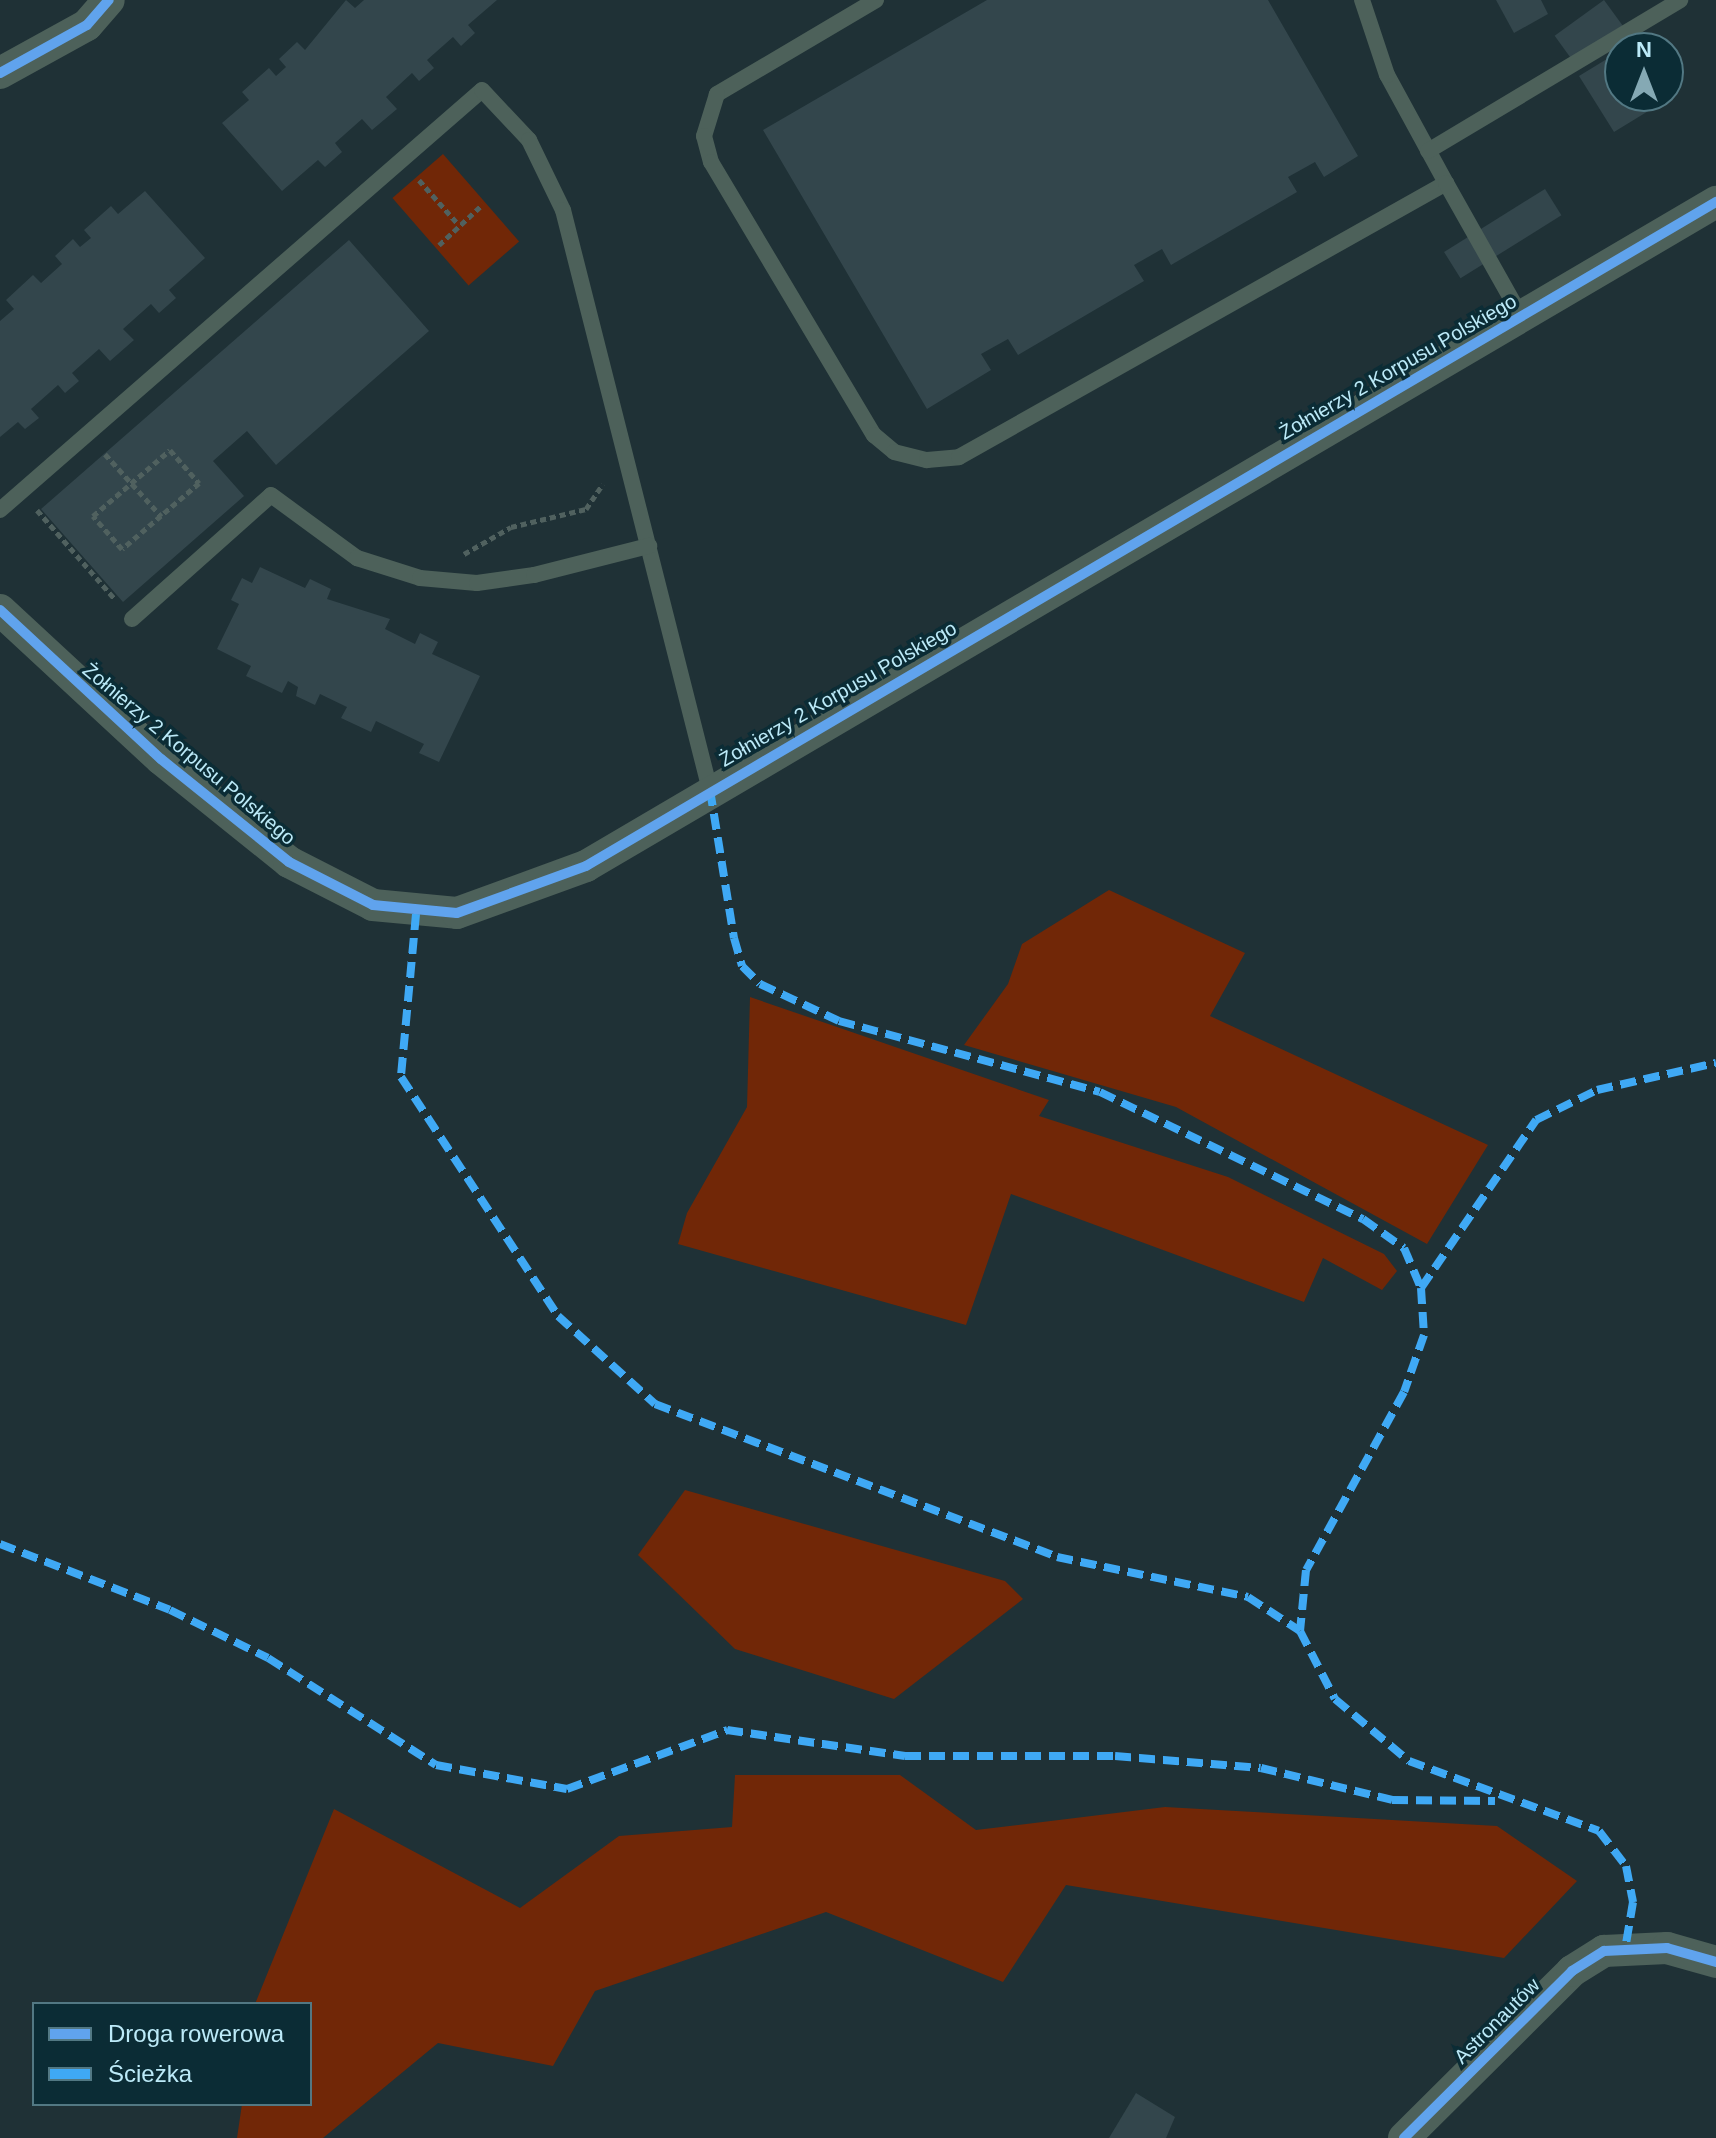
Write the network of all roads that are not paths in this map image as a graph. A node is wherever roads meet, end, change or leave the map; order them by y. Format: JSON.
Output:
{"nodes":[{"id":1,"x":109,"y":0,"type":"edge"},
{"id":2,"x":876,"y":0,"type":"edge"},
{"id":3,"x":1362,"y":0,"type":"edge"},
{"id":4,"x":1680,"y":0,"type":"edge"},
{"id":5,"x":0,"y":73,"type":"edge"},
{"id":6,"x":1428,"y":151,"type":"junction"},
{"id":7,"x":1446,"y":183,"type":"junction"},
{"id":8,"x":1716,"y":202,"type":"edge"},
{"id":9,"x":1521,"y":316,"type":"junction"},
{"id":10,"x":0,"y":510,"type":"edge"},
{"id":11,"x":649,"y":546,"type":"junction"},
{"id":12,"x":0,"y":610,"type":"edge"},
{"id":13,"x":132,"y":619,"type":"road end"},
{"id":14,"x":710,"y":790,"type":"junction"},
{"id":15,"x":1716,"y":1962,"type":"edge"},
{"id":16,"x":1404,"y":2138,"type":"edge"}],
"edges":[{"from":1,"to":5,"type":"street"},
{"from":2,"to":7,"type":"lane"},
{"from":3,"to":6,"type":"lane"},
{"from":4,"to":6,"type":"lane"},
{"from":6,"to":7,"type":"lane"},
{"from":7,"to":9,"type":"lane"},
{"from":8,"to":9,"type":"street","name":"Żołnierzy 2 Korpusu Polskiego"},
{"from":9,"to":14,"type":"street","name":"Żołnierzy 2 Korpusu Polskiego"},
{"from":10,"to":11,"type":"lane"},
{"from":11,"to":13,"type":"lane"},
{"from":11,"to":14,"type":"lane"},
{"from":12,"to":14,"type":"street","name":"Żołnierzy 2 Korpusu Polskiego"},
{"from":15,"to":16,"type":"street","name":"Astronautów"}]}
